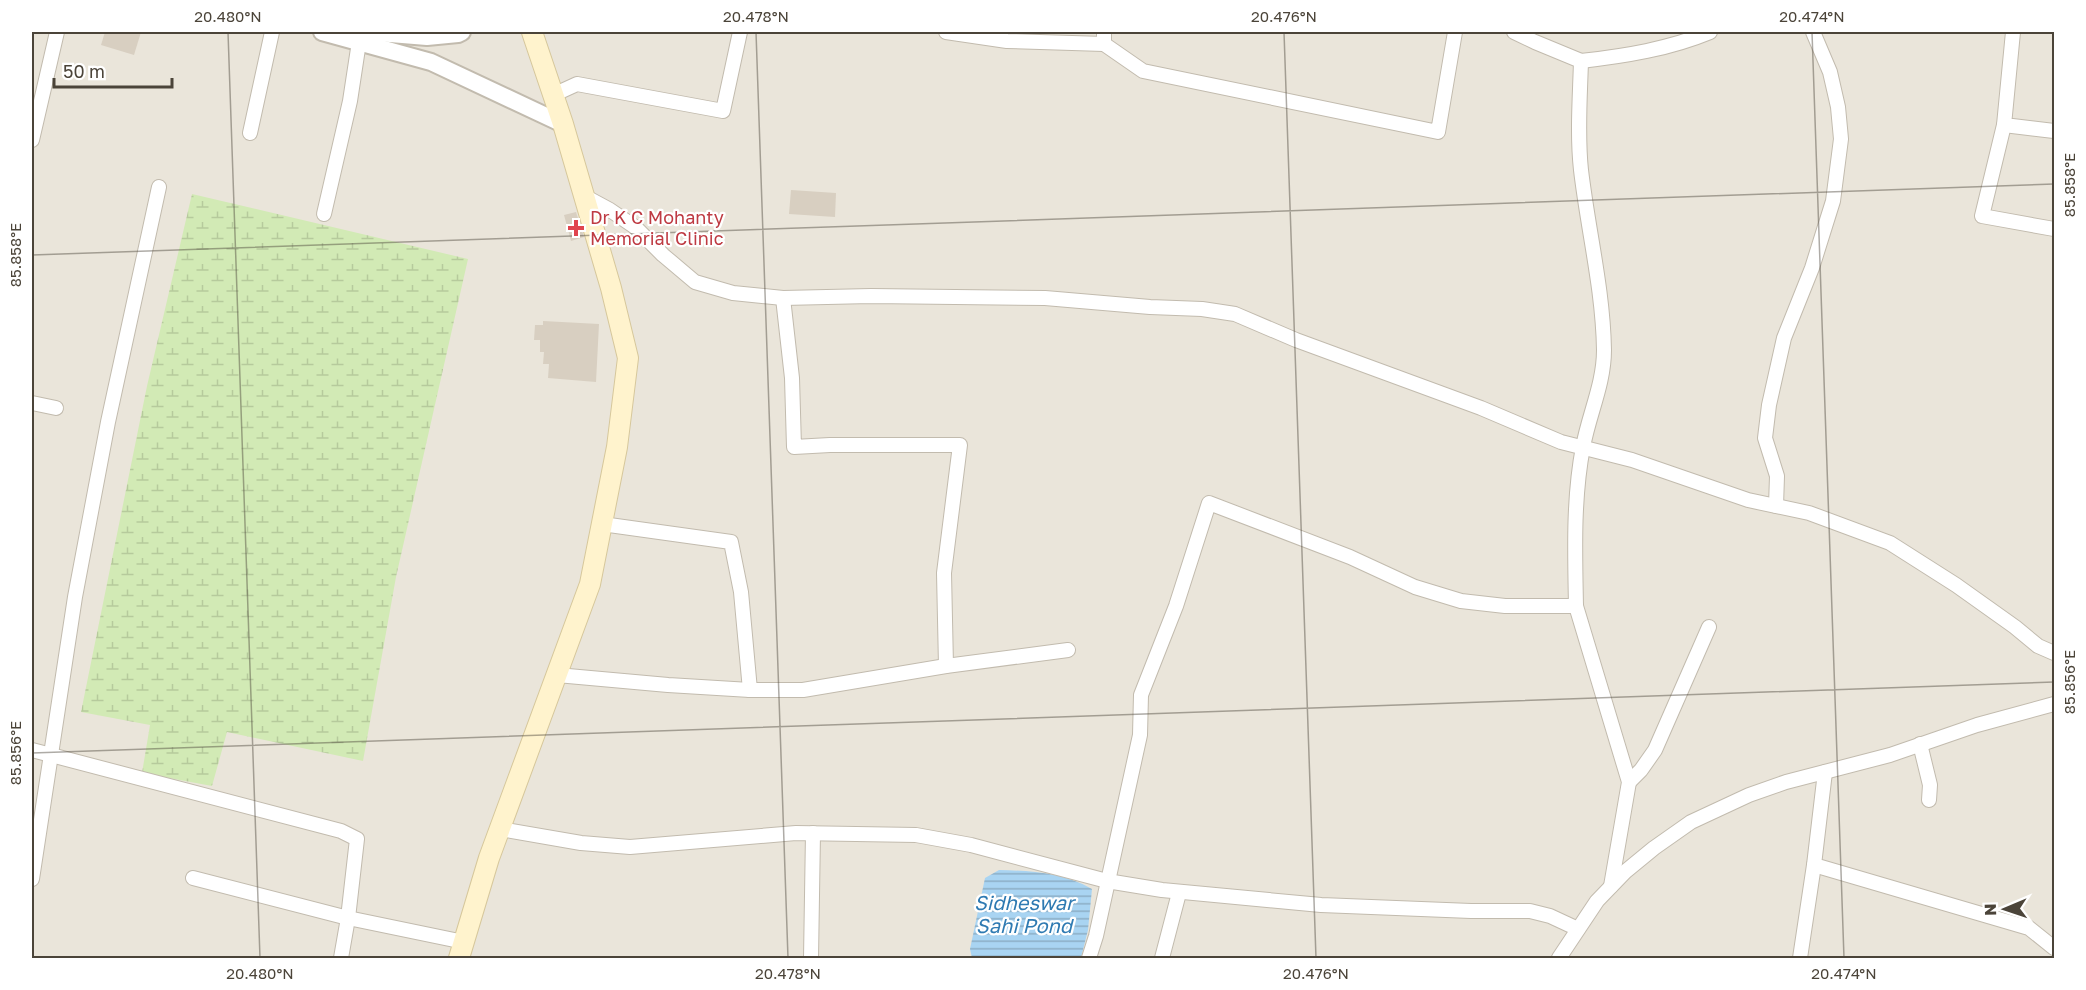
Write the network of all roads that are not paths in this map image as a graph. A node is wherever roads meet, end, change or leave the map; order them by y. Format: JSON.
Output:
{"nodes":[{"id":1,"x":57,"y":32,"type":"edge"},
{"id":2,"x":272,"y":32,"type":"edge"},
{"id":3,"x":322,"y":32,"type":"edge"},
{"id":4,"x":462,"y":32,"type":"edge"},
{"id":5,"x":532,"y":32,"type":"edge"},
{"id":6,"x":740,"y":32,"type":"edge"},
{"id":7,"x":946,"y":32,"type":"edge"},
{"id":8,"x":1455,"y":32,"type":"edge"},
{"id":9,"x":1514,"y":32,"type":"edge"},
{"id":10,"x":1710,"y":32,"type":"edge"},
{"id":11,"x":1813,"y":32,"type":"edge"},
{"id":12,"x":2013,"y":32,"type":"edge"},
{"id":13,"x":362,"y":37,"type":"edge"},
{"id":14,"x":1104,"y":38,"type":"edge"},
{"id":15,"x":1581,"y":61,"type":"junction"},
{"id":16,"x":553,"y":95,"type":"junction"},
{"id":17,"x":563,"y":124,"type":"junction"},
{"id":18,"x":2004,"y":125,"type":"junction"},
{"id":19,"x":2055,"y":131,"type":"edge"},
{"id":20,"x":250,"y":133,"type":"dead end"},
{"id":21,"x":32,"y":140,"type":"edge"},
{"id":22,"x":159,"y":187,"type":"dead end"},
{"id":23,"x":584,"y":196,"type":"junction"},
{"id":24,"x":324,"y":214,"type":"dead end"},
{"id":25,"x":2055,"y":229,"type":"edge"},
{"id":26,"x":783,"y":298,"type":"junction"},
{"id":27,"x":32,"y":403,"type":"edge"},
{"id":28,"x":56,"y":408,"type":"dead end"},
{"id":29,"x":1583,"y":447,"type":"junction"},
{"id":30,"x":1776,"y":506,"type":"junction"},
{"id":31,"x":602,"y":524,"type":"junction"},
{"id":32,"x":1576,"y":606,"type":"junction"},
{"id":33,"x":1709,"y":627,"type":"dead end"},
{"id":34,"x":1068,"y":650,"type":"dead end"},
{"id":35,"x":2055,"y":653,"type":"edge"},
{"id":36,"x":946,"y":666,"type":"junction"},
{"id":37,"x":557,"y":675,"type":"junction"},
{"id":38,"x":750,"y":690,"type":"junction"},
{"id":39,"x":2055,"y":704,"type":"edge"},
{"id":40,"x":1920,"y":744,"type":"junction"},
{"id":41,"x":32,"y":750,"type":"edge"},
{"id":42,"x":52,"y":756,"type":"junction"},
{"id":43,"x":1825,"y":772,"type":"junction"},
{"id":44,"x":1629,"y":782,"type":"junction"},
{"id":45,"x":1929,"y":800,"type":"dead end"},
{"id":46,"x":500,"y":830,"type":"junction"},
{"id":47,"x":813,"y":833,"type":"junction"},
{"id":48,"x":1814,"y":865,"type":"junction"},
{"id":49,"x":193,"y":878,"type":"dead end"},
{"id":50,"x":32,"y":879,"type":"edge"},
{"id":51,"x":1107,"y":881,"type":"junction"},
{"id":52,"x":1611,"y":886,"type":"junction"},
{"id":53,"x":1179,"y":893,"type":"junction"},
{"id":54,"x":348,"y":918,"type":"junction"},
{"id":55,"x":1578,"y":929,"type":"junction"},
{"id":56,"x":2055,"y":948,"type":"edge"},
{"id":57,"x":462,"y":950,"type":"edge"},
{"id":58,"x":341,"y":958,"type":"edge"},
{"id":59,"x":811,"y":958,"type":"edge"},
{"id":60,"x":1089,"y":958,"type":"edge"},
{"id":61,"x":1162,"y":958,"type":"edge"},
{"id":62,"x":1559,"y":958,"type":"edge"},
{"id":63,"x":1800,"y":958,"type":"edge"}],
"edges":[{"from":1,"to":21,"type":"street"},
{"from":2,"to":20,"type":"street"},
{"from":3,"to":13,"type":"street"},
{"from":4,"to":13,"type":"street"},
{"from":5,"to":16,"type":"main road"},
{"from":6,"to":16,"type":"street"},
{"from":7,"to":14,"type":"street"},
{"from":8,"to":14,"type":"street"},
{"from":9,"to":15,"type":"street"},
{"from":10,"to":15,"type":"street"},
{"from":11,"to":30,"type":"street"},
{"from":12,"to":18,"type":"street"},
{"from":13,"to":17,"type":"street"},
{"from":13,"to":24,"type":"street"},
{"from":15,"to":29,"type":"street"},
{"from":16,"to":17,"type":"main road"},
{"from":17,"to":23,"type":"main road"},
{"from":18,"to":19,"type":"street"},
{"from":18,"to":25,"type":"street"},
{"from":22,"to":42,"type":"street"},
{"from":23,"to":26,"type":"street"},
{"from":23,"to":31,"type":"main road"},
{"from":26,"to":29,"type":"street"},
{"from":26,"to":36,"type":"street"},
{"from":27,"to":28,"type":"street"},
{"from":29,"to":30,"type":"street"},
{"from":29,"to":32,"type":"street"},
{"from":30,"to":35,"type":"street"},
{"from":31,"to":37,"type":"main road"},
{"from":31,"to":38,"type":"street"},
{"from":32,"to":44,"type":"street"},
{"from":32,"to":51,"type":"street"},
{"from":33,"to":44,"type":"street"},
{"from":34,"to":36,"type":"street"},
{"from":36,"to":38,"type":"street"},
{"from":37,"to":38,"type":"street"},
{"from":37,"to":46,"type":"main road"},
{"from":39,"to":40,"type":"street"},
{"from":40,"to":43,"type":"street"},
{"from":40,"to":45,"type":"street"},
{"from":41,"to":42,"type":"street"},
{"from":42,"to":50,"type":"street"},
{"from":42,"to":54,"type":"street"},
{"from":43,"to":48,"type":"street"},
{"from":43,"to":52,"type":"street"},
{"from":44,"to":52,"type":"street"},
{"from":46,"to":47,"type":"street"},
{"from":46,"to":57,"type":"main road"},
{"from":47,"to":51,"type":"street"},
{"from":47,"to":59,"type":"street"},
{"from":48,"to":56,"type":"street"},
{"from":48,"to":63,"type":"street"},
{"from":49,"to":54,"type":"street"},
{"from":51,"to":53,"type":"street"},
{"from":51,"to":60,"type":"street"},
{"from":52,"to":55,"type":"street"},
{"from":53,"to":55,"type":"street"},
{"from":53,"to":61,"type":"street"},
{"from":54,"to":57,"type":"street"},
{"from":54,"to":58,"type":"street"},
{"from":55,"to":62,"type":"street"}]}
